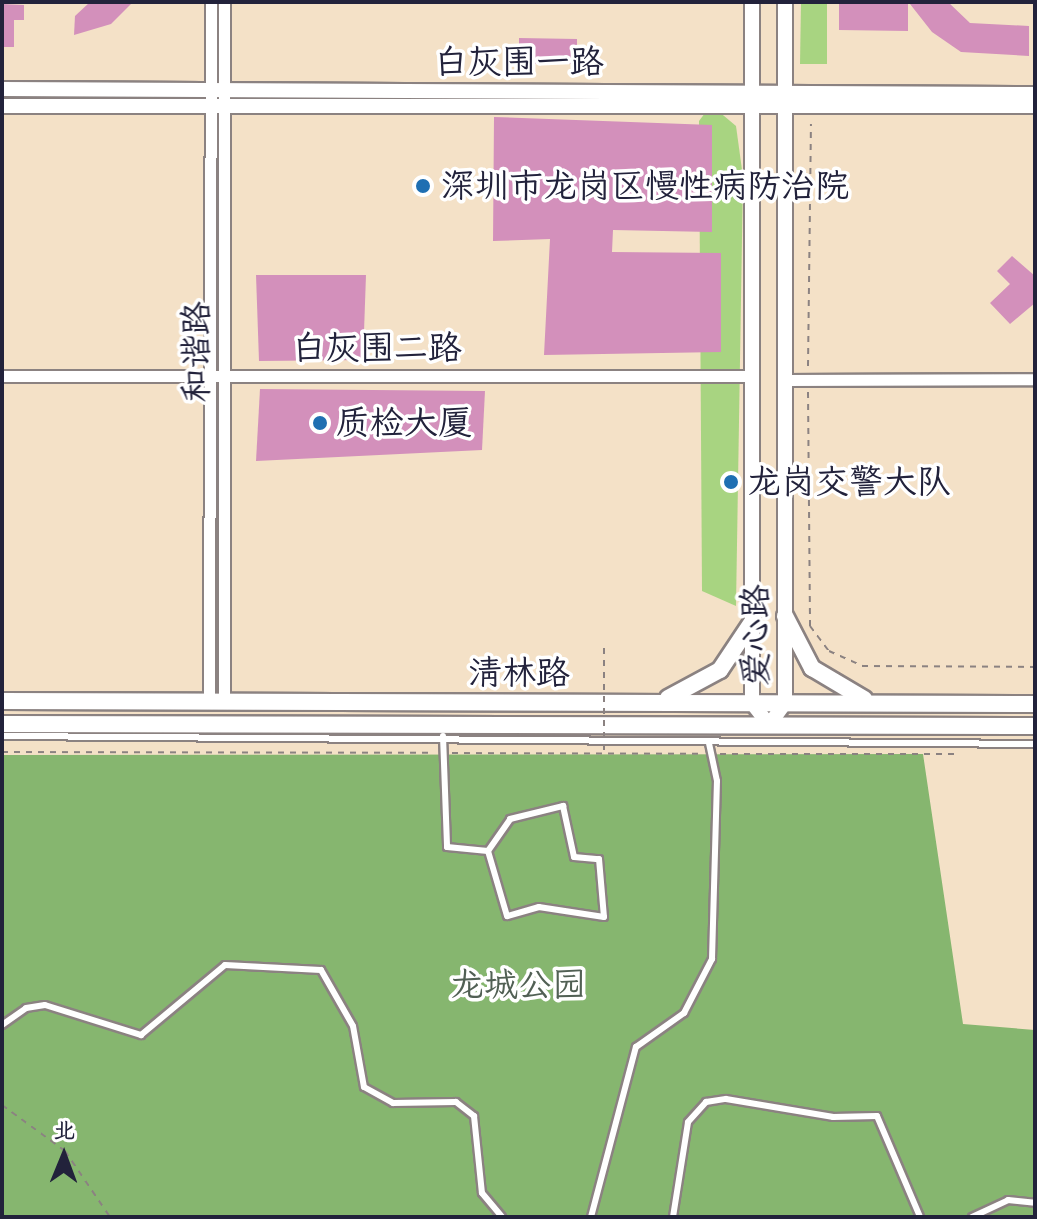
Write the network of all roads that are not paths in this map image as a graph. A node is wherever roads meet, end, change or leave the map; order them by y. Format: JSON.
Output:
{"nodes":[{"id":1,"x":211,"y":2,"type":"edge"},
{"id":2,"x":224,"y":2,"type":"edge"},
{"id":3,"x":752,"y":2,"type":"edge"},
{"id":4,"x":785,"y":2,"type":"edge"},
{"id":5,"x":2,"y":89,"type":"edge"},
{"id":6,"x":217,"y":89,"type":"junction"},
{"id":7,"x":1035,"y":94,"type":"edge"},
{"id":8,"x":752,"y":100,"type":"junction"},
{"id":9,"x":785,"y":100,"type":"junction"},
{"id":10,"x":2,"y":106,"type":"edge"},
{"id":11,"x":217,"y":106,"type":"junction"},
{"id":12,"x":1035,"y":106,"type":"edge"},
{"id":13,"x":2,"y":376,"type":"edge"},
{"id":14,"x":210,"y":376,"type":"junction"},
{"id":15,"x":224,"y":376,"type":"junction"},
{"id":16,"x":752,"y":376,"type":"junction"},
{"id":17,"x":1035,"y":379,"type":"edge"},
{"id":18,"x":785,"y":380,"type":"junction"},
{"id":19,"x":785,"y":616,"type":"junction"},
{"id":20,"x":752,"y":622,"type":"junction"},
{"id":21,"x":2,"y":701,"type":"edge"},
{"id":22,"x":217,"y":702,"type":"junction"},
{"id":23,"x":649,"y":703,"type":"junction"},
{"id":24,"x":752,"y":703,"type":"junction"},
{"id":25,"x":785,"y":703,"type":"junction"},
{"id":26,"x":881,"y":703,"type":"junction"},
{"id":27,"x":1035,"y":704,"type":"edge"},
{"id":28,"x":2,"y":724,"type":"edge"},
{"id":29,"x":769,"y":725,"type":"junction"},
{"id":30,"x":1035,"y":726,"type":"edge"},
{"id":31,"x":443,"y":732,"type":"junction"},
{"id":32,"x":2,"y":736,"type":"edge"},
{"id":33,"x":709,"y":742,"type":"junction"},
{"id":34,"x":1035,"y":744,"type":"edge"},
{"id":35,"x":488,"y":851,"type":"junction"},
{"id":36,"x":2,"y":1025,"type":"edge"},
{"id":37,"x":1035,"y":1203,"type":"edge"},
{"id":38,"x":502,"y":1217,"type":"edge"},
{"id":39,"x":591,"y":1217,"type":"edge"},
{"id":40,"x":673,"y":1217,"type":"edge"},
{"id":41,"x":920,"y":1217,"type":"edge"},
{"id":42,"x":972,"y":1217,"type":"edge"}],
"edges":[{"from":1,"to":6,"type":"street","name":"和谐路"},
{"from":2,"to":6,"type":"street","name":"和谐路"},
{"from":3,"to":8,"type":"street","name":"爱心路"},
{"from":4,"to":9,"type":"street","name":"爱心路"},
{"from":5,"to":6,"type":"street","name":"白灰围一路"},
{"from":6,"to":8,"type":"street","name":"白灰围一路"},
{"from":6,"to":11,"type":"street","name":"和谐路"},
{"from":7,"to":9,"type":"street","name":"白灰围一路"},
{"from":8,"to":9,"type":"street","name":"白灰围一路"},
{"from":8,"to":11,"type":"street","name":"白灰围一路"},
{"from":8,"to":16,"type":"street","name":"爱心路"},
{"from":9,"to":12,"type":"street","name":"白灰围一路"},
{"from":9,"to":18,"type":"street","name":"爱心路"},
{"from":10,"to":11,"type":"street","name":"白灰围一路"},
{"from":11,"to":14,"type":"street","name":"和谐路"},
{"from":11,"to":15,"type":"street","name":"和谐路"},
{"from":13,"to":14,"type":"street","name":"白灰围二路"},
{"from":14,"to":15,"type":"street","name":"白灰围二路"},
{"from":14,"to":22,"type":"street","name":"和谐路"},
{"from":15,"to":16,"type":"street","name":"白灰围二路"},
{"from":15,"to":22,"type":"street","name":"和谐路"},
{"from":16,"to":20,"type":"street","name":"爱心路"},
{"from":17,"to":18,"type":"street"},
{"from":18,"to":19,"type":"street","name":"爱心路"},
{"from":19,"to":25,"type":"street","name":"爱心路"},
{"from":19,"to":26,"type":"main road"},
{"from":20,"to":23,"type":"main road"},
{"from":20,"to":24,"type":"street","name":"爱心路"},
{"from":21,"to":22,"type":"main road","name":"清林路"},
{"from":22,"to":23,"type":"main road","name":"清林路"},
{"from":23,"to":24,"type":"main road","name":"清林路"},
{"from":24,"to":25,"type":"main road","name":"清林路"},
{"from":24,"to":29,"type":"street","name":"爱心路"},
{"from":25,"to":26,"type":"main road","name":"清林路"},
{"from":25,"to":29,"type":"street","name":"爱心路"},
{"from":26,"to":27,"type":"main road","name":"清林路"},
{"from":28,"to":31,"type":"main road","name":"清林路"},
{"from":29,"to":30,"type":"main road","name":"清林路"},
{"from":29,"to":31,"type":"main road","name":"清林路"},
{"from":31,"to":32,"type":"lane"},
{"from":31,"to":33,"type":"lane"},
{"from":31,"to":35,"type":"lane"},
{"from":33,"to":34,"type":"lane"},
{"from":33,"to":39,"type":"lane"},
{"from":35,"to":35,"type":"lane"},
{"from":36,"to":38,"type":"lane"},
{"from":37,"to":42,"type":"lane"},
{"from":40,"to":41,"type":"lane"}]}
